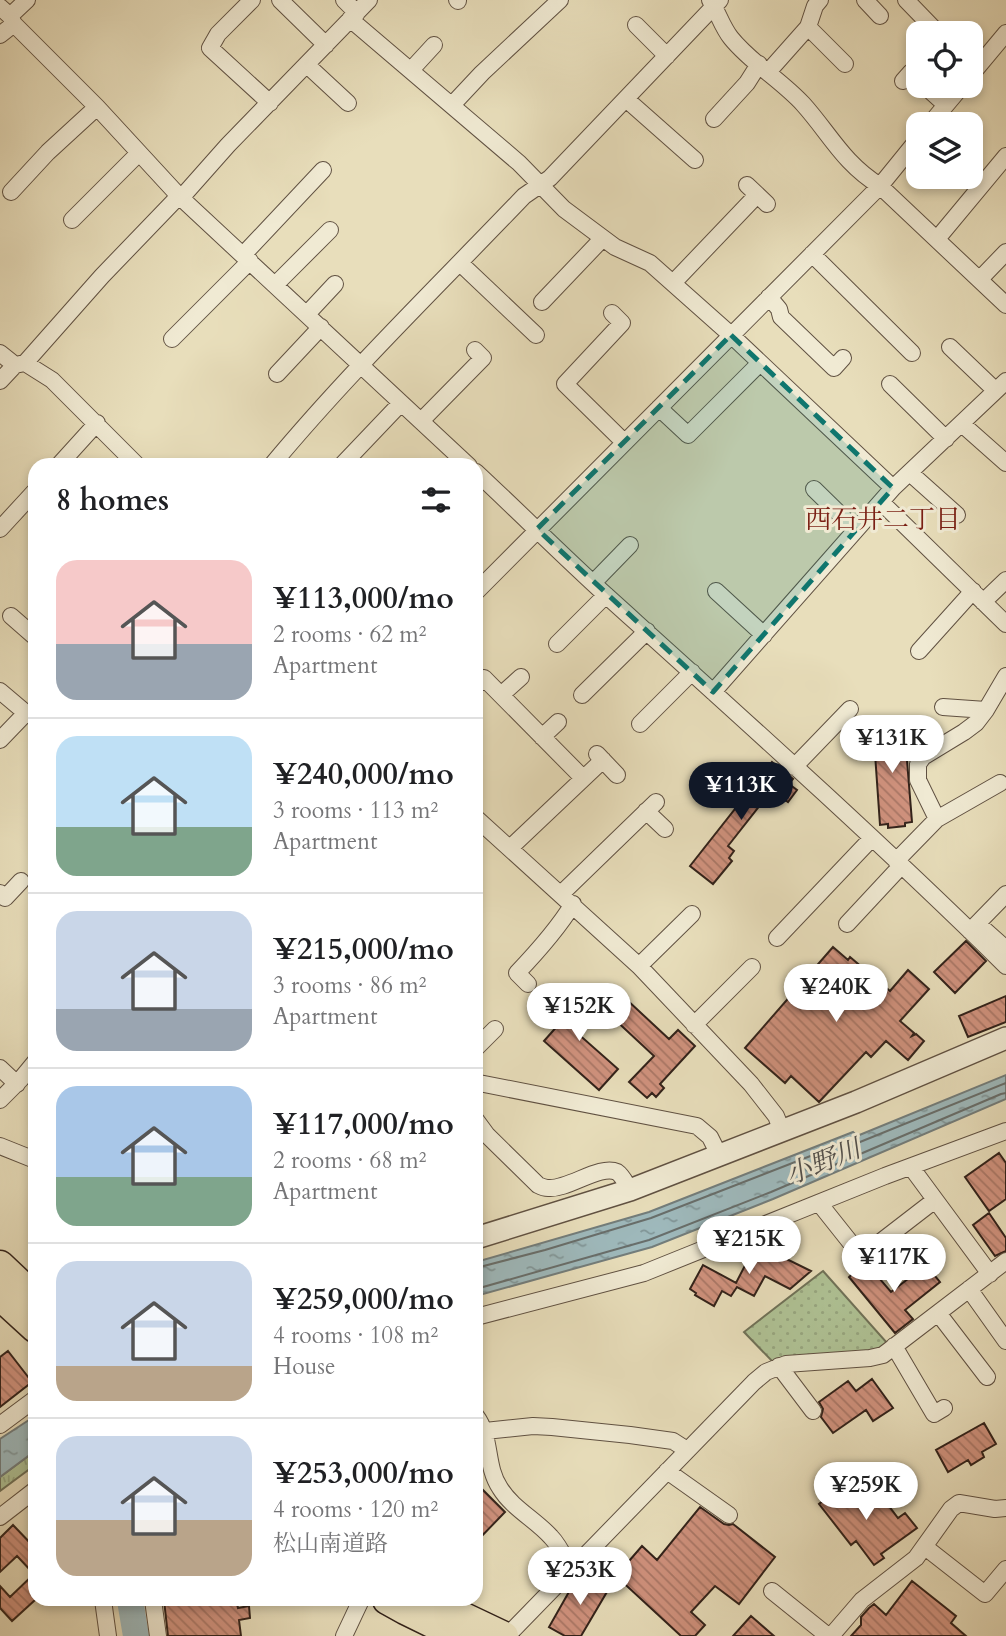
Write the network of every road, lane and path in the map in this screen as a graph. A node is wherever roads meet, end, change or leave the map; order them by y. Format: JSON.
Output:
{"nodes":[{"id":1,"x":27,"y":0,"type":"edge"},
{"id":2,"x":252,"y":0,"type":"edge"},
{"id":3,"x":279,"y":0,"type":"edge"},
{"id":4,"x":344,"y":0,"type":"edge"},
{"id":5,"x":369,"y":0,"type":"edge"},
{"id":6,"x":560,"y":0,"type":"edge"},
{"id":7,"x":820,"y":0,"type":"edge"},
{"id":8,"x":865,"y":0,"type":"edge"},
{"id":9,"x":906,"y":0,"type":"edge"},
{"id":10,"x":715,"y":2,"type":"edge"},
{"id":11,"x":8,"y":15,"type":"edge"},
{"id":12,"x":354,"y":16,"type":"junction"},
{"id":13,"x":880,"y":16,"type":"dead end"},
{"id":14,"x":926,"y":21,"type":"edge"},
{"id":15,"x":636,"y":26,"type":"dead end"},
{"id":16,"x":808,"y":27,"type":"junction"},
{"id":17,"x":1006,"y":33,"type":"edge"},
{"id":18,"x":0,"y":35,"type":"edge"},
{"id":19,"x":326,"y":45,"type":"junction"},
{"id":20,"x":434,"y":45,"type":"dead end"},
{"id":21,"x":667,"y":56,"type":"junction"},
{"id":22,"x":983,"y":59,"type":"edge"},
{"id":23,"x":845,"y":64,"type":"dead end"},
{"id":24,"x":307,"y":65,"type":"junction"},
{"id":25,"x":763,"y":68,"type":"junction"},
{"id":26,"x":411,"y":70,"type":"junction"},
{"id":27,"x":938,"y":98,"type":"edge"},
{"id":28,"x":952,"y":98,"type":"edge"},
{"id":29,"x":626,"y":99,"type":"junction"},
{"id":30,"x":270,"y":103,"type":"junction"},
{"id":31,"x":348,"y":103,"type":"dead end"},
{"id":32,"x":452,"y":105,"type":"junction"},
{"id":33,"x":946,"y":105,"type":"junction"},
{"id":34,"x":97,"y":107,"type":"junction"},
{"id":35,"x":940,"y":112,"type":"edge"},
{"id":36,"x":714,"y":119,"type":"dead end"},
{"id":37,"x":139,"y":153,"type":"junction"},
{"id":38,"x":906,"y":154,"type":"edge"},
{"id":39,"x":1006,"y":156,"type":"edge"},
{"id":40,"x":695,"y":160,"type":"dead end"},
{"id":41,"x":323,"y":170,"type":"dead end"},
{"id":42,"x":539,"y":185,"type":"junction"},
{"id":43,"x":880,"y":186,"type":"junction"},
{"id":44,"x":11,"y":192,"type":"dead end"},
{"id":45,"x":757,"y":195,"type":"dead end"},
{"id":46,"x":180,"y":197,"type":"junction"},
{"id":47,"x":72,"y":220,"type":"dead end"},
{"id":48,"x":330,"y":230,"type":"dead end"},
{"id":49,"x":603,"y":238,"type":"junction"},
{"id":50,"x":937,"y":239,"type":"junction"},
{"id":51,"x":1006,"y":252,"type":"edge"},
{"id":52,"x":812,"y":254,"type":"junction"},
{"id":53,"x":246,"y":258,"type":"junction"},
{"id":54,"x":460,"y":263,"type":"junction"},
{"id":55,"x":979,"y":279,"type":"junction"},
{"id":56,"x":335,"y":284,"type":"dead end"},
{"id":57,"x":673,"y":284,"type":"junction"},
{"id":58,"x":275,"y":285,"type":"junction"},
{"id":59,"x":769,"y":297,"type":"junction"},
{"id":60,"x":542,"y":302,"type":"dead end"},
{"id":61,"x":1006,"y":305,"type":"edge"},
{"id":62,"x":612,"y":313,"type":"dead end"},
{"id":63,"x":307,"y":314,"type":"junction"},
{"id":64,"x":321,"y":327,"type":"junction"},
{"id":65,"x":536,"y":334,"type":"dead end"},
{"id":66,"x":731,"y":335,"type":"junction"},
{"id":67,"x":181,"y":337,"type":"dead end"},
{"id":68,"x":950,"y":347,"type":"dead end"},
{"id":69,"x":475,"y":350,"type":"dead end"},
{"id":70,"x":0,"y":353,"type":"edge"},
{"id":71,"x":912,"y":353,"type":"dead end"},
{"id":72,"x":843,"y":358,"type":"dead end"},
{"id":73,"x":760,"y":363,"type":"junction"},
{"id":74,"x":20,"y":364,"type":"junction"},
{"id":75,"x":362,"y":365,"type":"junction"},
{"id":76,"x":277,"y":374,"type":"dead end"},
{"id":77,"x":0,"y":381,"type":"edge"},
{"id":78,"x":890,"y":384,"type":"dead end"},
{"id":79,"x":1003,"y":384,"type":"edge"},
{"id":80,"x":401,"y":403,"type":"junction"},
{"id":81,"x":659,"y":408,"type":"junction"},
{"id":82,"x":421,"y":421,"type":"junction"},
{"id":83,"x":97,"y":423,"type":"junction"},
{"id":84,"x":962,"y":424,"type":"junction"},
{"id":85,"x":946,"y":439,"type":"junction"},
{"id":86,"x":624,"y":442,"type":"junction"},
{"id":87,"x":65,"y":458,"type":"edge"},
{"id":88,"x":130,"y":458,"type":"edge"},
{"id":89,"x":277,"y":458,"type":"edge"},
{"id":90,"x":349,"y":458,"type":"edge"},
{"id":91,"x":460,"y":458,"type":"edge"},
{"id":92,"x":1006,"y":463,"type":"edge"},
{"id":93,"x":910,"y":473,"type":"junction"},
{"id":94,"x":483,"y":479,"type":"edge"},
{"id":95,"x":893,"y":488,"type":"junction"},
{"id":96,"x":814,"y":489,"type":"dead end"},
{"id":97,"x":28,"y":499,"type":"edge"},
{"id":98,"x":881,"y":502,"type":"junction"},
{"id":99,"x":957,"y":515,"type":"dead end"},
{"id":100,"x":0,"y":529,"type":"edge"},
{"id":101,"x":537,"y":529,"type":"junction"},
{"id":102,"x":856,"y":530,"type":"junction"},
{"id":103,"x":630,"y":545,"type":"dead end"},
{"id":104,"x":1006,"y":580,"type":"edge"},
{"id":105,"x":593,"y":583,"type":"junction"},
{"id":106,"x":483,"y":585,"type":"edge"},
{"id":107,"x":716,"y":591,"type":"dead end"},
{"id":108,"x":606,"y":595,"type":"junction"},
{"id":109,"x":978,"y":597,"type":"junction"},
{"id":110,"x":11,"y":616,"type":"dead end"},
{"id":111,"x":1006,"y":624,"type":"edge"},
{"id":112,"x":28,"y":628,"type":"edge"},
{"id":113,"x":647,"y":631,"type":"junction"},
{"id":114,"x":764,"y":635,"type":"junction"},
{"id":115,"x":557,"y":644,"type":"dead end"},
{"id":116,"x":919,"y":651,"type":"dead end"},
{"id":117,"x":692,"y":672,"type":"junction"},
{"id":118,"x":1006,"y":676,"type":"edge"},
{"id":119,"x":521,"y":677,"type":"dead end"},
{"id":120,"x":483,"y":679,"type":"edge"},
{"id":121,"x":0,"y":691,"type":"edge"},
{"id":122,"x":713,"y":692,"type":"junction"},
{"id":123,"x":501,"y":695,"type":"junction"},
{"id":124,"x":582,"y":695,"type":"dead end"},
{"id":125,"x":943,"y":707,"type":"dead end"},
{"id":126,"x":850,"y":709,"type":"dead end"},
{"id":127,"x":986,"y":710,"type":"junction"},
{"id":128,"x":28,"y":712,"type":"edge"},
{"id":129,"x":28,"y":718,"type":"edge"},
{"id":130,"x":558,"y":722,"type":"dead end"},
{"id":131,"x":640,"y":723,"type":"dead end"},
{"id":132,"x":542,"y":737,"type":"junction"},
{"id":133,"x":0,"y":740,"type":"edge"},
{"id":134,"x":794,"y":767,"type":"junction"},
{"id":135,"x":617,"y":775,"type":"dead end"},
{"id":136,"x":583,"y":778,"type":"junction"},
{"id":137,"x":1000,"y":783,"type":"dead end"},
{"id":138,"x":937,"y":819,"type":"junction"},
{"id":139,"x":483,"y":824,"type":"edge"},
{"id":140,"x":664,"y":829,"type":"dead end"},
{"id":141,"x":872,"y":838,"type":"junction"},
{"id":142,"x":510,"y":848,"type":"junction"},
{"id":143,"x":899,"y":864,"type":"junction"},
{"id":144,"x":21,"y":881,"type":"dead end"},
{"id":145,"x":0,"y":893,"type":"edge"},
{"id":146,"x":1006,"y":894,"type":"edge"},
{"id":147,"x":567,"y":899,"type":"junction"},
{"id":148,"x":692,"y":914,"type":"dead end"},
{"id":149,"x":847,"y":924,"type":"dead end"},
{"id":150,"x":974,"y":927,"type":"junction"},
{"id":151,"x":776,"y":938,"type":"dead end"},
{"id":152,"x":1006,"y":949,"type":"edge"},
{"id":153,"x":1006,"y":965,"type":"edge"},
{"id":154,"x":639,"y":966,"type":"junction"},
{"id":155,"x":752,"y":967,"type":"dead end"},
{"id":156,"x":528,"y":984,"type":"dead end"},
{"id":157,"x":694,"y":1025,"type":"junction"},
{"id":158,"x":495,"y":1029,"type":"dead end"},
{"id":159,"x":1006,"y":1038,"type":"edge"},
{"id":160,"x":483,"y":1041,"type":"edge"},
{"id":161,"x":0,"y":1068,"type":"edge"},
{"id":162,"x":28,"y":1071,"type":"edge"},
{"id":163,"x":17,"y":1084,"type":"junction"},
{"id":164,"x":483,"y":1084,"type":"edge"},
{"id":165,"x":0,"y":1100,"type":"edge"},
{"id":166,"x":483,"y":1130,"type":"edge"},
{"id":167,"x":782,"y":1131,"type":"junction"},
{"id":168,"x":1006,"y":1131,"type":"edge"},
{"id":169,"x":0,"y":1146,"type":"edge"},
{"id":170,"x":719,"y":1155,"type":"junction"},
{"id":171,"x":28,"y":1157,"type":"edge"},
{"id":172,"x":911,"y":1167,"type":"junction"},
{"id":173,"x":630,"y":1190,"type":"junction"},
{"id":174,"x":935,"y":1200,"type":"junction"},
{"id":175,"x":819,"y":1203,"type":"junction"},
{"id":176,"x":483,"y":1236,"type":"edge"},
{"id":177,"x":850,"y":1242,"type":"dead end"},
{"id":178,"x":865,"y":1254,"type":"dead end"},
{"id":179,"x":1006,"y":1261,"type":"edge"},
{"id":180,"x":0,"y":1265,"type":"edge"},
{"id":181,"x":990,"y":1273,"type":"junction"},
{"id":182,"x":969,"y":1289,"type":"junction"},
{"id":183,"x":28,"y":1291,"type":"edge"},
{"id":184,"x":0,"y":1296,"type":"edge"},
{"id":185,"x":938,"y":1312,"type":"junction"},
{"id":186,"x":483,"y":1315,"type":"edge"},
{"id":187,"x":28,"y":1322,"type":"edge"},
{"id":188,"x":1006,"y":1340,"type":"edge"},
{"id":189,"x":894,"y":1346,"type":"junction"},
{"id":190,"x":779,"y":1366,"type":"junction"},
{"id":191,"x":987,"y":1377,"type":"dead end"},
{"id":192,"x":28,"y":1404,"type":"edge"},
{"id":193,"x":944,"y":1408,"type":"dead end"},
{"id":194,"x":813,"y":1411,"type":"dead end"},
{"id":195,"x":0,"y":1425,"type":"edge"},
{"id":196,"x":483,"y":1428,"type":"edge"},
{"id":197,"x":485,"y":1431,"type":"junction"},
{"id":198,"x":687,"y":1450,"type":"junction"},
{"id":199,"x":667,"y":1471,"type":"junction"},
{"id":200,"x":28,"y":1495,"type":"edge"},
{"id":201,"x":1006,"y":1508,"type":"edge"},
{"id":202,"x":729,"y":1515,"type":"dead end"},
{"id":203,"x":0,"y":1517,"type":"edge"},
{"id":204,"x":925,"y":1546,"type":"junction"},
{"id":205,"x":1006,"y":1569,"type":"edge"},
{"id":206,"x":571,"y":1570,"type":"junction"},
{"id":207,"x":1000,"y":1590,"type":"edge"},
{"id":208,"x":772,"y":1591,"type":"dead end"},
{"id":209,"x":104,"y":1606,"type":"edge"},
{"id":210,"x":154,"y":1606,"type":"edge"},
{"id":211,"x":358,"y":1606,"type":"edge"},
{"id":212,"x":398,"y":1606,"type":"edge"},
{"id":213,"x":441,"y":1606,"type":"edge"},
{"id":214,"x":108,"y":1636,"type":"edge"},
{"id":215,"x":158,"y":1636,"type":"edge"},
{"id":216,"x":344,"y":1636,"type":"edge"},
{"id":217,"x":458,"y":1636,"type":"edge"},
{"id":218,"x":505,"y":1636,"type":"edge"},
{"id":219,"x":829,"y":1636,"type":"edge"}],
"edges":[{"from":1,"to":11,"type":"street"},
{"from":2,"to":30,"type":"street"},
{"from":3,"to":19,"type":"street"},
{"from":4,"to":12,"type":"street"},
{"from":5,"to":12,"type":"street"},
{"from":6,"to":32,"type":"street"},
{"from":7,"to":16,"type":"street"},
{"from":8,"to":13,"type":"street"},
{"from":9,"to":14,"type":"street"},
{"from":10,"to":21,"type":"street"},
{"from":10,"to":25,"type":"street"},
{"from":11,"to":18,"type":"street"},
{"from":11,"to":34,"type":"street"},
{"from":12,"to":19,"type":"street"},
{"from":12,"to":26,"type":"street"},
{"from":15,"to":21,"type":"street"},
{"from":16,"to":23,"type":"street"},
{"from":16,"to":25,"type":"street"},
{"from":17,"to":22,"type":"street"},
{"from":19,"to":24,"type":"street"},
{"from":20,"to":26,"type":"street"},
{"from":21,"to":29,"type":"street"},
{"from":24,"to":30,"type":"street"},
{"from":24,"to":31,"type":"street"},
{"from":25,"to":36,"type":"street"},
{"from":25,"to":43,"type":"street"},
{"from":26,"to":32,"type":"street"},
{"from":27,"to":33,"type":"street"},
{"from":28,"to":33,"type":"street"},
{"from":29,"to":40,"type":"street"},
{"from":29,"to":42,"type":"street"},
{"from":30,"to":46,"type":"street"},
{"from":32,"to":42,"type":"street"},
{"from":33,"to":35,"type":"street"},
{"from":34,"to":37,"type":"street"},
{"from":34,"to":44,"type":"street"},
{"from":37,"to":46,"type":"street"},
{"from":37,"to":47,"type":"street"},
{"from":38,"to":43,"type":"street"},
{"from":39,"to":50,"type":"street"},
{"from":41,"to":53,"type":"street"},
{"from":42,"to":49,"type":"street"},
{"from":42,"to":54,"type":"street"},
{"from":43,"to":50,"type":"street"},
{"from":43,"to":52,"type":"street"},
{"from":45,"to":57,"type":"street"},
{"from":46,"to":53,"type":"street"},
{"from":46,"to":74,"type":"street"},
{"from":48,"to":58,"type":"street"},
{"from":49,"to":57,"type":"street"},
{"from":49,"to":60,"type":"street"},
{"from":50,"to":55,"type":"street"},
{"from":51,"to":55,"type":"street"},
{"from":52,"to":59,"type":"street"},
{"from":52,"to":71,"type":"street"},
{"from":53,"to":58,"type":"street"},
{"from":53,"to":67,"type":"street"},
{"from":54,"to":65,"type":"street"},
{"from":54,"to":75,"type":"street"},
{"from":55,"to":61,"type":"street"},
{"from":56,"to":63,"type":"street"},
{"from":57,"to":66,"type":"street"},
{"from":58,"to":63,"type":"street"},
{"from":59,"to":66,"type":"street"},
{"from":59,"to":72,"type":"street"},
{"from":62,"to":86,"type":"street"},
{"from":63,"to":64,"type":"street"},
{"from":64,"to":75,"type":"street"},
{"from":64,"to":76,"type":"street"},
{"from":66,"to":73,"type":"street"},
{"from":66,"to":81,"type":"street"},
{"from":68,"to":79,"type":"street"},
{"from":69,"to":82,"type":"street"},
{"from":70,"to":74,"type":"street"},
{"from":73,"to":81,"type":"street"},
{"from":73,"to":95,"type":"street"},
{"from":74,"to":77,"type":"street"},
{"from":74,"to":83,"type":"street"},
{"from":75,"to":80,"type":"street"},
{"from":75,"to":89,"type":"street"},
{"from":78,"to":85,"type":"street"},
{"from":79,"to":84,"type":"street"},
{"from":80,"to":82,"type":"street"},
{"from":80,"to":90,"type":"street"},
{"from":81,"to":86,"type":"street"},
{"from":82,"to":91,"type":"street"},
{"from":83,"to":87,"type":"street"},
{"from":83,"to":88,"type":"street"},
{"from":84,"to":85,"type":"street"},
{"from":84,"to":92,"type":"street"},
{"from":85,"to":93,"type":"street"},
{"from":86,"to":101,"type":"street"},
{"from":93,"to":95,"type":"street"},
{"from":93,"to":99,"type":"street"},
{"from":94,"to":101,"type":"street"},
{"from":95,"to":98,"type":"street"},
{"from":96,"to":102,"type":"street"},
{"from":97,"to":100,"type":"street"},
{"from":98,"to":102,"type":"street"},
{"from":98,"to":109,"type":"street"},
{"from":101,"to":105,"type":"street"},
{"from":101,"to":106,"type":"street"},
{"from":102,"to":114,"type":"street"},
{"from":103,"to":105,"type":"street"},
{"from":104,"to":109,"type":"street"},
{"from":105,"to":108,"type":"street"},
{"from":107,"to":114,"type":"street"},
{"from":108,"to":113,"type":"street"},
{"from":108,"to":115,"type":"street"},
{"from":109,"to":111,"type":"street"},
{"from":109,"to":116,"type":"street"},
{"from":110,"to":112,"type":"street"},
{"from":113,"to":117,"type":"street"},
{"from":113,"to":124,"type":"street"},
{"from":114,"to":122,"type":"street"},
{"from":117,"to":122,"type":"street"},
{"from":117,"to":131,"type":"street"},
{"from":118,"to":127,"type":"street"},
{"from":119,"to":123,"type":"street"},
{"from":120,"to":123,"type":"street"},
{"from":121,"to":128,"type":"street"},
{"from":122,"to":134,"type":"street"},
{"from":123,"to":132,"type":"street"},
{"from":125,"to":127,"type":"street"},
{"from":126,"to":134,"type":"street"},
{"from":127,"to":138,"type":"street"},
{"from":129,"to":133,"type":"street"},
{"from":130,"to":132,"type":"street"},
{"from":132,"to":136,"type":"street"},
{"from":134,"to":141,"type":"street"},
{"from":135,"to":136,"type":"street"},
{"from":136,"to":142,"type":"street"},
{"from":137,"to":138,"type":"street"},
{"from":138,"to":143,"type":"street"},
{"from":139,"to":142,"type":"street"},
{"from":140,"to":147,"type":"street"},
{"from":141,"to":143,"type":"street"},
{"from":141,"to":151,"type":"street"},
{"from":142,"to":147,"type":"street"},
{"from":143,"to":149,"type":"street"},
{"from":143,"to":150,"type":"street"},
{"from":144,"to":145,"type":"street"},
{"from":146,"to":150,"type":"street"},
{"from":147,"to":154,"type":"street"},
{"from":147,"to":156,"type":"street"},
{"from":148,"to":154,"type":"street"},
{"from":150,"to":152,"type":"street"},
{"from":150,"to":153,"type":"street"},
{"from":154,"to":157,"type":"street"},
{"from":155,"to":157,"type":"street"},
{"from":157,"to":167,"type":"street"},
{"from":158,"to":160,"type":"street"},
{"from":159,"to":167,"type":"street"},
{"from":161,"to":163,"type":"street"},
{"from":162,"to":163,"type":"street"},
{"from":163,"to":165,"type":"street"},
{"from":164,"to":170,"type":"street"},
{"from":166,"to":173,"type":"street"},
{"from":167,"to":170,"type":"street"},
{"from":168,"to":172,"type":"street"},
{"from":169,"to":171,"type":"street"},
{"from":170,"to":173,"type":"street"},
{"from":172,"to":174,"type":"street"},
{"from":172,"to":175,"type":"street"},
{"from":173,"to":176,"type":"street"},
{"from":174,"to":178,"type":"street"},
{"from":174,"to":181,"type":"street"},
{"from":175,"to":177,"type":"street"},
{"from":175,"to":186,"type":"street"},
{"from":179,"to":181,"type":"street"},
{"from":180,"to":183,"type":"highway"},
{"from":181,"to":182,"type":"street"},
{"from":182,"to":185,"type":"street"},
{"from":182,"to":188,"type":"street"},
{"from":184,"to":187,"type":"highway"},
{"from":185,"to":189,"type":"street"},
{"from":185,"to":191,"type":"street"},
{"from":189,"to":190,"type":"street"},
{"from":189,"to":193,"type":"street"},
{"from":190,"to":194,"type":"street"},
{"from":190,"to":198,"type":"street"},
{"from":192,"to":195,"type":"street"},
{"from":196,"to":197,"type":"street"},
{"from":197,"to":198,"type":"street"},
{"from":197,"to":206,"type":"street"},
{"from":198,"to":199,"type":"street"},
{"from":199,"to":202,"type":"street"},
{"from":199,"to":206,"type":"street"},
{"from":200,"to":203,"type":"street"},
{"from":201,"to":204,"type":"street"},
{"from":204,"to":207,"type":"street"},
{"from":204,"to":219,"type":"street"},
{"from":205,"to":207,"type":"street"},
{"from":206,"to":218,"type":"street"},
{"from":208,"to":219,"type":"street"},
{"from":209,"to":214,"type":"street"},
{"from":210,"to":215,"type":"street"},
{"from":211,"to":216,"type":"street"},
{"from":212,"to":217,"type":"highway"},
{"from":213,"to":218,"type":"highway"}]}
